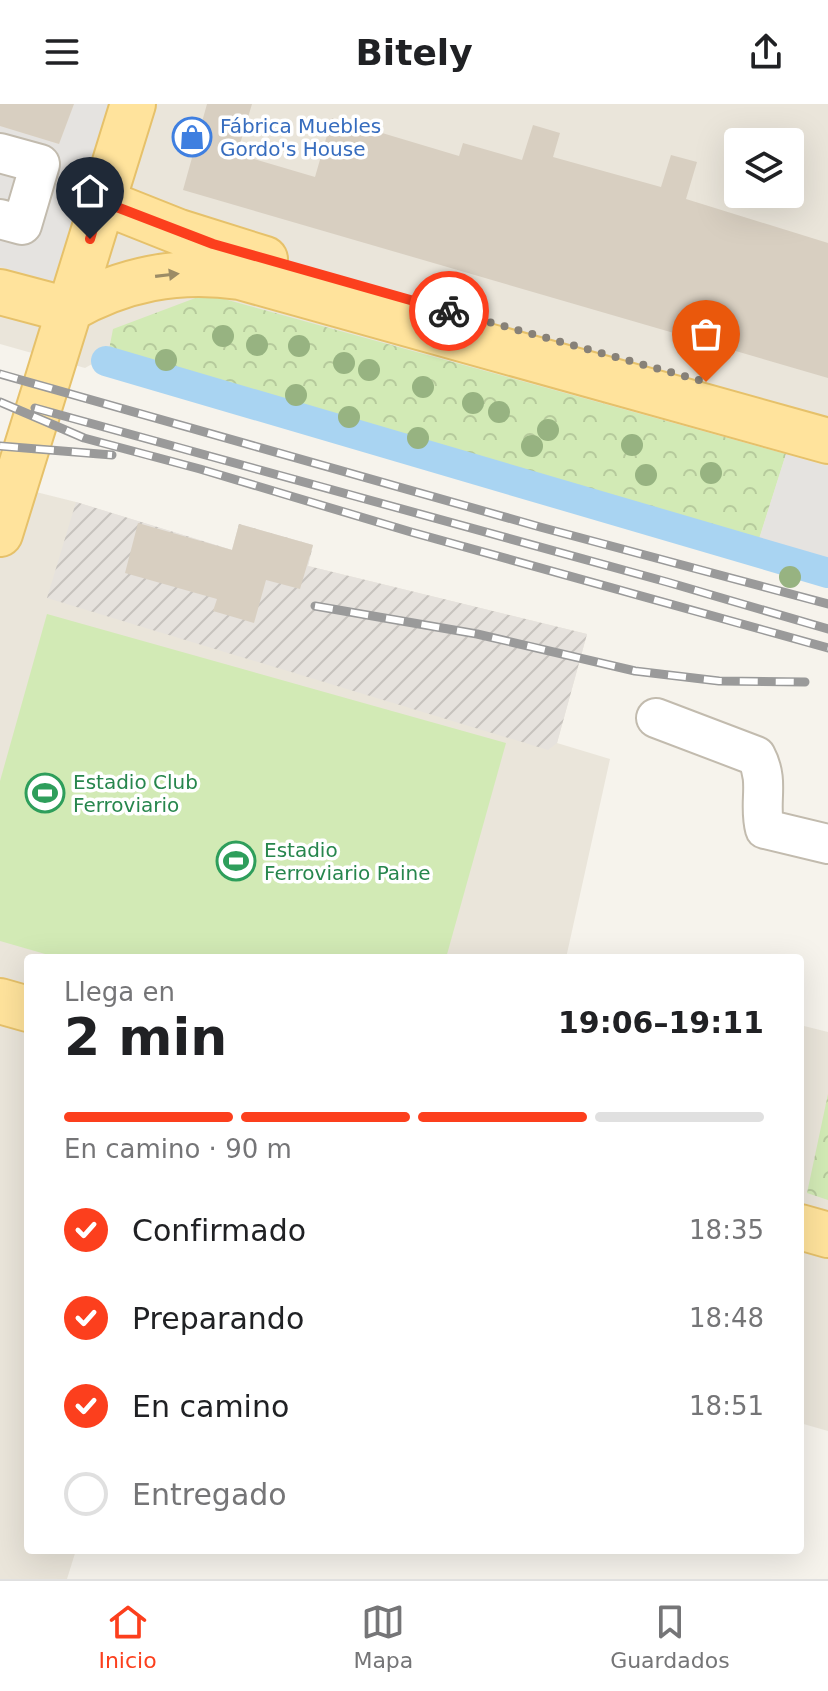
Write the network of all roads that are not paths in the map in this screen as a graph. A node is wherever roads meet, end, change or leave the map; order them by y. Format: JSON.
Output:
{"nodes":[{"id":1,"x":133,"y":104,"type":"edge"},
{"id":2,"x":0,"y":153,"type":"edge"},
{"id":3,"x":101,"y":201,"type":"junction"},
{"id":4,"x":0,"y":219,"type":"edge"},
{"id":5,"x":0,"y":292,"type":"edge"},
{"id":6,"x":68,"y":310,"type":"junction"},
{"id":7,"x":828,"y":417,"type":"edge"},
{"id":8,"x":828,"y":441,"type":"edge"},
{"id":9,"x":0,"y":534,"type":"edge"},
{"id":10,"x":656,"y":718,"type":"dead end"},
{"id":11,"x":828,"y":844,"type":"edge"},
{"id":12,"x":0,"y":1001,"type":"edge"},
{"id":13,"x":24,"y":1008,"type":"edge"},
{"id":14,"x":804,"y":1228,"type":"edge"},
{"id":15,"x":828,"y":1235,"type":"edge"}],
"edges":[{"from":1,"to":3,"type":"main road"},
{"from":2,"to":4,"type":"lane"},
{"from":3,"to":6,"type":"main road"},
{"from":3,"to":7,"type":"main road"},
{"from":5,"to":6,"type":"main road"},
{"from":6,"to":8,"type":"main road","one_way":true},
{"from":6,"to":9,"type":"main road"},
{"from":10,"to":11,"type":"lane"},
{"from":12,"to":13,"type":"main road"},
{"from":14,"to":15,"type":"main road"}]}
